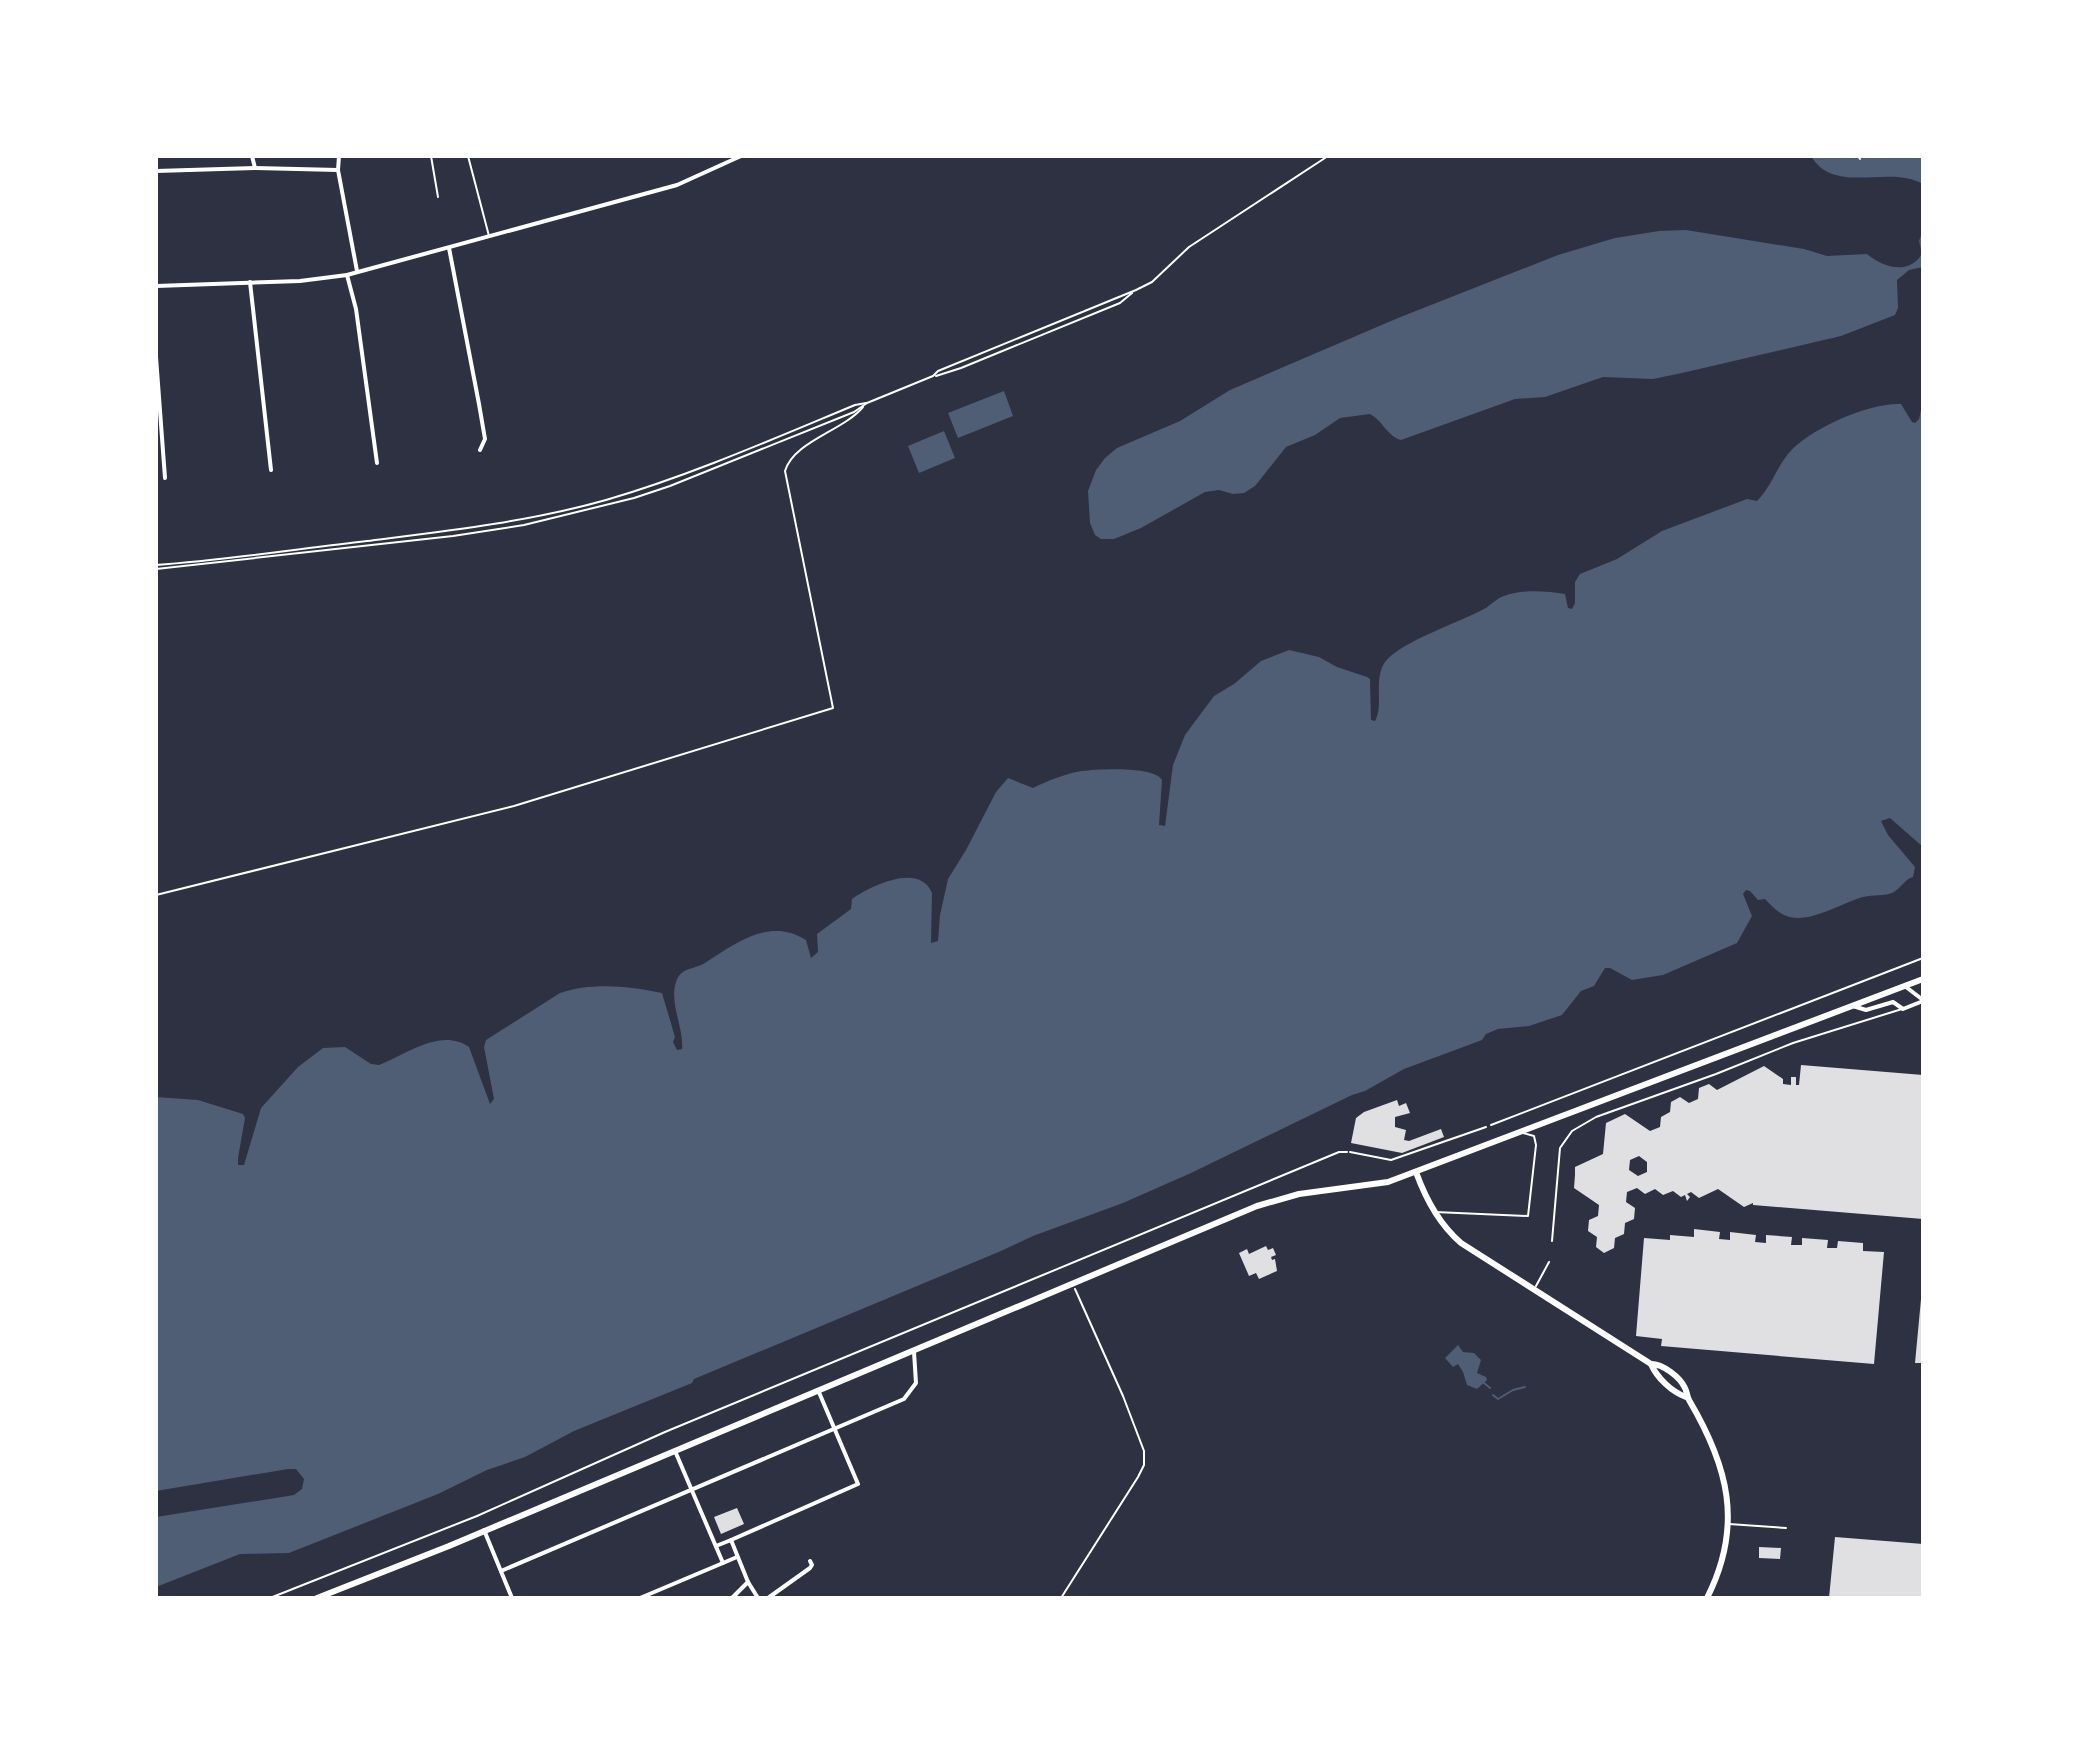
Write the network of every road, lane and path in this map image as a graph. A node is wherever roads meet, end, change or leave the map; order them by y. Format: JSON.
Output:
{"nodes":[{"id":1,"x":252,"y":156,"type":"edge"},
{"id":2,"x":339,"y":156,"type":"edge"},
{"id":3,"x":431,"y":156,"type":"edge"},
{"id":4,"x":468,"y":156,"type":"edge"},
{"id":5,"x":741,"y":156,"type":"edge"},
{"id":6,"x":1328,"y":156,"type":"edge"},
{"id":7,"x":255,"y":168,"type":"junction"},
{"id":8,"x":338,"y":170,"type":"junction"},
{"id":9,"x":156,"y":171,"type":"edge"},
{"id":10,"x":438,"y":197,"type":"dead end"},
{"id":11,"x":489,"y":237,"type":"junction"},
{"id":12,"x":449,"y":248,"type":"junction"},
{"id":13,"x":357,"y":272,"type":"junction"},
{"id":14,"x":347,"y":275,"type":"junction"},
{"id":15,"x":250,"y":282,"type":"junction"},
{"id":16,"x":156,"y":286,"type":"edge"},
{"id":17,"x":156,"y":357,"type":"edge"},
{"id":18,"x":867,"y":403,"type":"junction"},
{"id":19,"x":480,"y":450,"type":"dead end"},
{"id":20,"x":377,"y":463,"type":"dead end"},
{"id":21,"x":271,"y":470,"type":"dead end"},
{"id":22,"x":165,"y":478,"type":"dead end"},
{"id":23,"x":156,"y":567,"type":"edge"},
{"id":24,"x":156,"y":895,"type":"edge"},
{"id":25,"x":1923,"y":958,"type":"edge"},
{"id":26,"x":1923,"y":979,"type":"edge"},
{"id":27,"x":1906,"y":986,"type":"junction"},
{"id":28,"x":1923,"y":1000,"type":"edge"},
{"id":29,"x":1853,"y":1006,"type":"junction"},
{"id":30,"x":1903,"y":1009,"type":"junction"},
{"id":31,"x":1486,"y":1127,"type":"joint"},
{"id":32,"x":1522,"y":1132,"type":"junction"},
{"id":33,"x":1350,"y":1152,"type":"joint"},
{"id":34,"x":1416,"y":1172,"type":"junction"},
{"id":35,"x":1434,"y":1212,"type":"junction"},
{"id":36,"x":1552,"y":1241,"type":"dead end"},
{"id":37,"x":1549,"y":1262,"type":"dead end"},
{"id":38,"x":1072,"y":1282,"type":"junction"},
{"id":39,"x":1534,"y":1289,"type":"junction"},
{"id":40,"x":913,"y":1350,"type":"junction"},
{"id":41,"x":818,"y":1390,"type":"junction"},
{"id":42,"x":835,"y":1430,"type":"junction"},
{"id":43,"x":675,"y":1451,"type":"junction"},
{"id":44,"x":692,"y":1491,"type":"junction"},
{"id":45,"x":1728,"y":1523,"type":"junction"},
{"id":46,"x":1786,"y":1528,"type":"dead end"},
{"id":47,"x":484,"y":1530,"type":"junction"},
{"id":48,"x":731,"y":1540,"type":"junction"},
{"id":49,"x":716,"y":1546,"type":"junction"},
{"id":50,"x":737,"y":1557,"type":"junction"},
{"id":51,"x":810,"y":1561,"type":"dead end"},
{"id":52,"x":723,"y":1563,"type":"junction"},
{"id":53,"x":501,"y":1571,"type":"junction"},
{"id":54,"x":748,"y":1582,"type":"junction"},
{"id":55,"x":510,"y":1597,"type":"edge"},
{"id":56,"x":270,"y":1598,"type":"edge"},
{"id":57,"x":317,"y":1598,"type":"edge"},
{"id":58,"x":640,"y":1598,"type":"edge"},
{"id":59,"x":732,"y":1598,"type":"edge"},
{"id":60,"x":758,"y":1598,"type":"edge"},
{"id":61,"x":768,"y":1598,"type":"edge"},
{"id":62,"x":1061,"y":1598,"type":"edge"},
{"id":63,"x":1707,"y":1598,"type":"edge"}],
"edges":[{"from":1,"to":7,"type":"street"},
{"from":2,"to":8,"type":"street"},
{"from":3,"to":10,"type":"lane"},
{"from":4,"to":11,"type":"lane"},
{"from":5,"to":11,"type":"street"},
{"from":6,"to":18,"type":"path"},
{"from":7,"to":8,"type":"street"},
{"from":7,"to":9,"type":"street"},
{"from":8,"to":13,"type":"street"},
{"from":11,"to":12,"type":"street"},
{"from":12,"to":13,"type":"street"},
{"from":12,"to":19,"type":"street"},
{"from":13,"to":14,"type":"street"},
{"from":14,"to":15,"type":"street"},
{"from":14,"to":20,"type":"street"},
{"from":15,"to":16,"type":"street"},
{"from":15,"to":21,"type":"street"},
{"from":17,"to":22,"type":"street"},
{"from":18,"to":23,"type":"path"},
{"from":18,"to":23,"type":"path"},
{"from":18,"to":24,"type":"path"},
{"from":25,"to":31,"type":"path"},
{"from":26,"to":27,"type":"street"},
{"from":27,"to":28,"type":"street"},
{"from":27,"to":29,"type":"street"},
{"from":28,"to":30,"type":"street"},
{"from":29,"to":30,"type":"street"},
{"from":29,"to":32,"type":"street"},
{"from":30,"to":36,"type":"lane"},
{"from":31,"to":33,"type":"lane"},
{"from":32,"to":34,"type":"street"},
{"from":32,"to":35,"type":"lane"},
{"from":33,"to":56,"type":"path"},
{"from":34,"to":35,"type":"street"},
{"from":34,"to":38,"type":"street"},
{"from":35,"to":39,"type":"street"},
{"from":37,"to":39,"type":"lane"},
{"from":38,"to":40,"type":"street"},
{"from":38,"to":62,"type":"path"},
{"from":39,"to":45,"type":"street"},
{"from":40,"to":41,"type":"street"},
{"from":40,"to":42,"type":"street"},
{"from":41,"to":42,"type":"street"},
{"from":41,"to":43,"type":"street"},
{"from":42,"to":44,"type":"street"},
{"from":42,"to":48,"type":"street"},
{"from":43,"to":44,"type":"street"},
{"from":43,"to":47,"type":"street"},
{"from":44,"to":49,"type":"street"},
{"from":44,"to":53,"type":"street"},
{"from":45,"to":46,"type":"lane"},
{"from":45,"to":63,"type":"street"},
{"from":47,"to":53,"type":"street"},
{"from":47,"to":57,"type":"street"},
{"from":48,"to":49,"type":"street"},
{"from":48,"to":50,"type":"street"},
{"from":49,"to":52,"type":"street"},
{"from":50,"to":52,"type":"street"},
{"from":50,"to":54,"type":"street"},
{"from":51,"to":61,"type":"street"},
{"from":52,"to":58,"type":"street"},
{"from":53,"to":55,"type":"street"},
{"from":54,"to":59,"type":"street"},
{"from":54,"to":60,"type":"street"}]}
